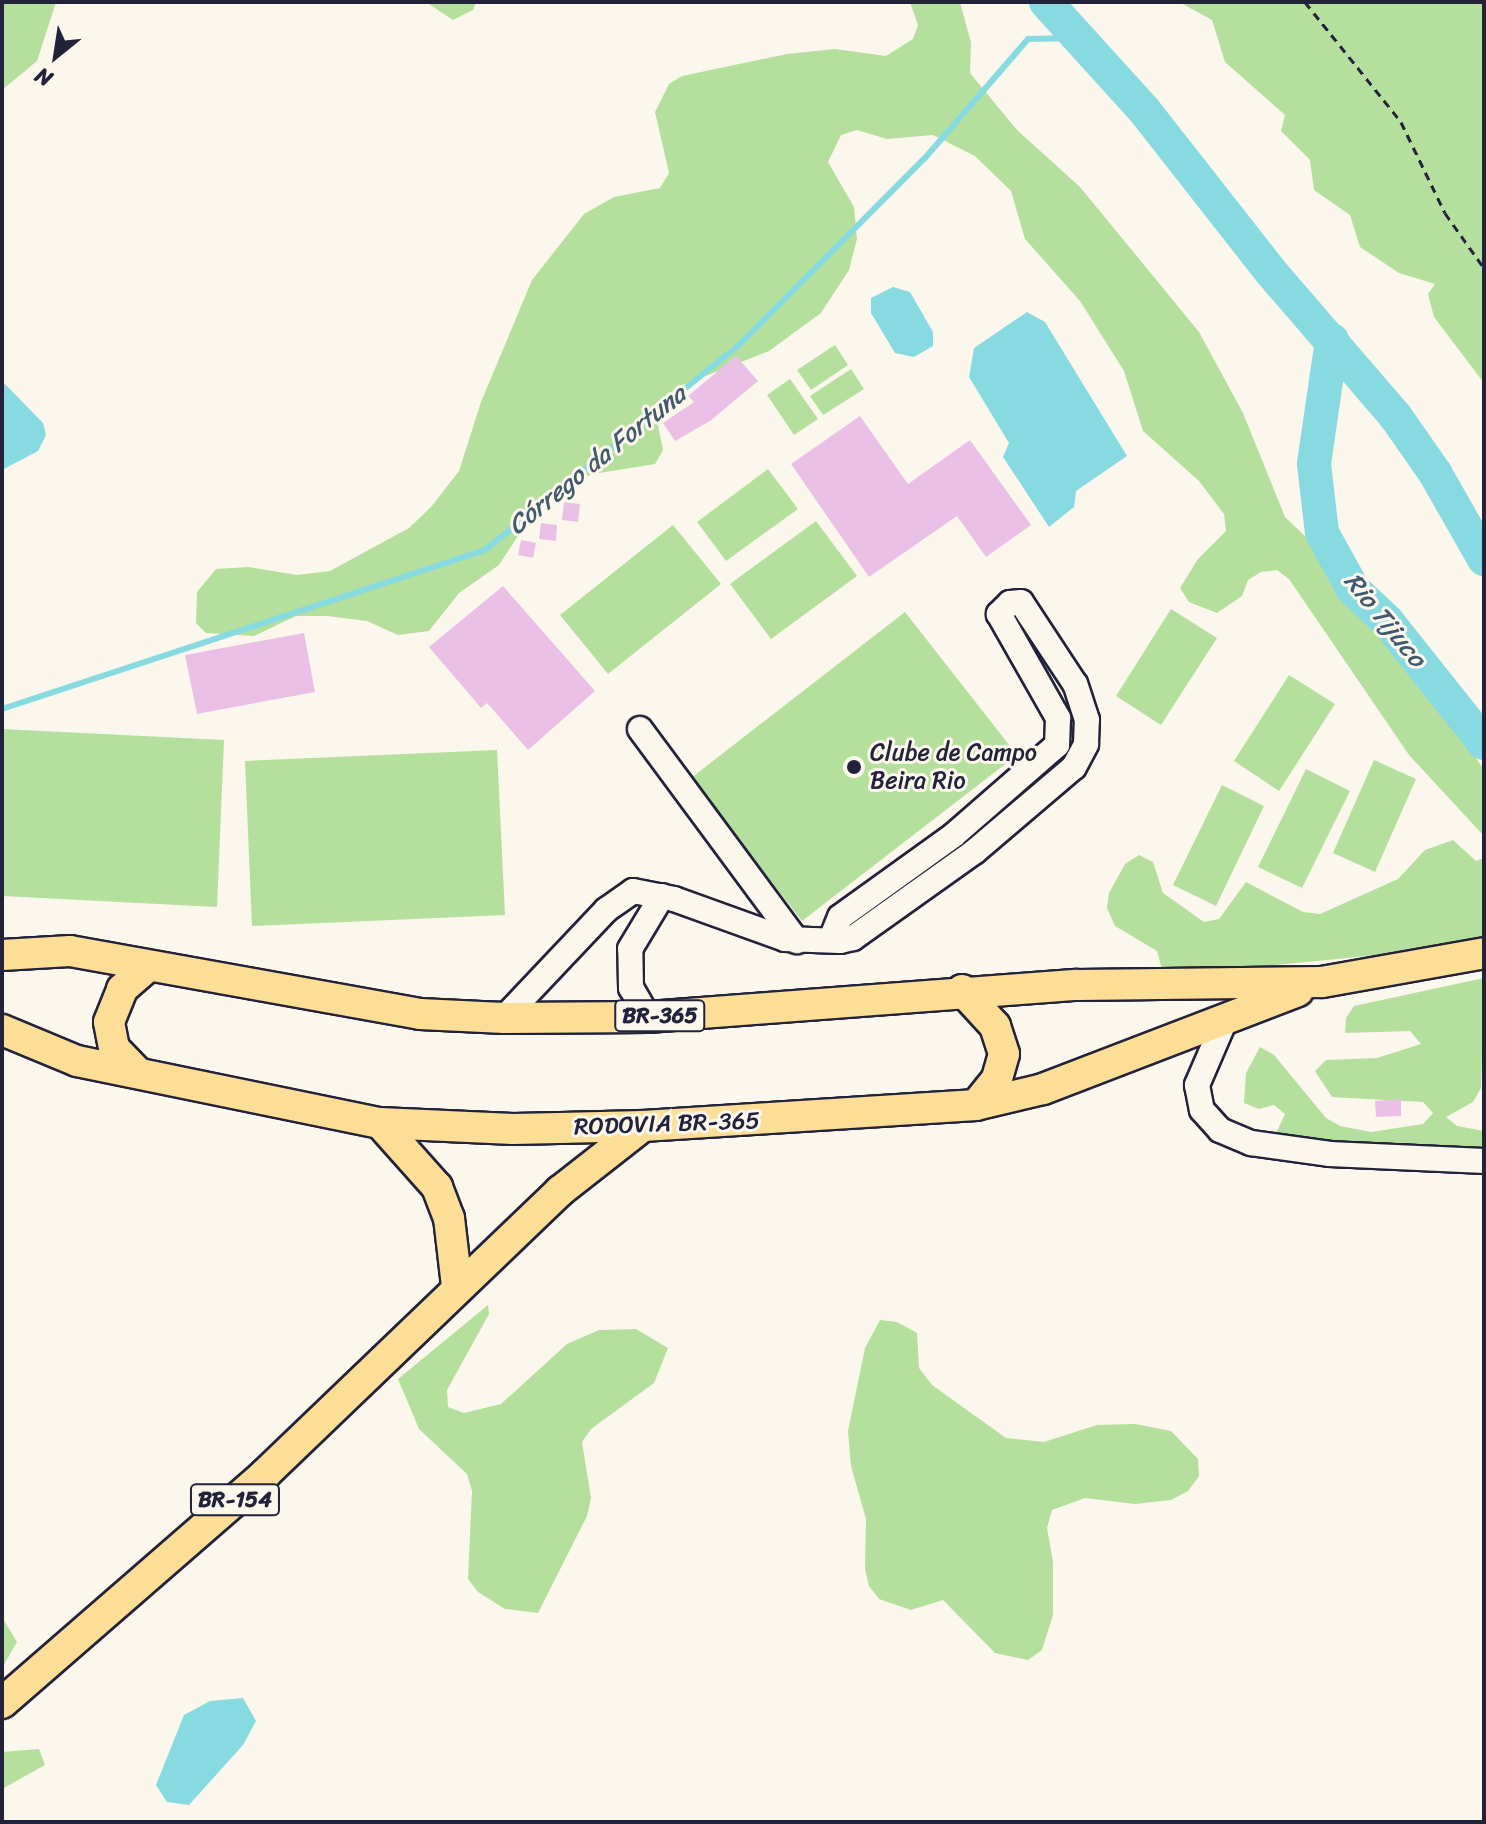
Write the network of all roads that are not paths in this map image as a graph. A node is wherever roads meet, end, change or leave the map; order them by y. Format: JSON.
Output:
{"nodes":[{"id":1,"x":640,"y":729,"type":"dead end"},
{"id":2,"x":662,"y":896,"type":"junction"},
{"id":3,"x":831,"y":939,"type":"junction"},
{"id":4,"x":797,"y":941,"type":"junction"},
{"id":5,"x":1484,"y":953,"type":"edge"},
{"id":6,"x":2,"y":955,"type":"edge"},
{"id":7,"x":148,"y":966,"type":"junction"},
{"id":8,"x":1322,"y":982,"type":"junction"},
{"id":9,"x":962,"y":990,"type":"junction"},
{"id":10,"x":648,"y":1017,"type":"junction"},
{"id":11,"x":504,"y":1018,"type":"junction"},
{"id":12,"x":1225,"y":1020,"type":"junction"},
{"id":13,"x":2,"y":1030,"type":"edge"},
{"id":14,"x":137,"y":1072,"type":"junction"},
{"id":15,"x":976,"y":1105,"type":"junction"},
{"id":16,"x":380,"y":1123,"type":"junction"},
{"id":17,"x":643,"y":1126,"type":"junction"},
{"id":18,"x":1484,"y":1161,"type":"edge"},
{"id":19,"x":457,"y":1286,"type":"junction"},
{"id":20,"x":2,"y":1703,"type":"edge"}],
"edges":[{"from":1,"to":4,"type":"street"},
{"from":2,"to":4,"type":"street"},
{"from":2,"to":10,"type":"street"},
{"from":2,"to":11,"type":"street"},
{"from":3,"to":3,"type":"street"},
{"from":3,"to":4,"type":"street"},
{"from":5,"to":8,"type":"main road","name":"RODOVIA BR-365","number":"BR-365"},
{"from":6,"to":7,"type":"main road","name":"RODOVIA BR-365","number":"BR-365"},
{"from":7,"to":11,"type":"main road","name":"RODOVIA BR-365","number":"BR-365"},
{"from":7,"to":14,"type":"main road"},
{"from":8,"to":9,"type":"main road","name":"RODOVIA BR-365","number":"BR-365"},
{"from":8,"to":12,"type":"main road","name":"RODOVIA BR-365","number":"BR-365"},
{"from":9,"to":10,"type":"main road","name":"RODOVIA BR-365","number":"BR-365"},
{"from":9,"to":15,"type":"main road"},
{"from":10,"to":11,"type":"main road","name":"RODOVIA BR-365","number":"BR-365"},
{"from":12,"to":15,"type":"main road","name":"RODOVIA BR-365","number":"BR-365"},
{"from":12,"to":18,"type":"street"},
{"from":13,"to":14,"type":"main road","name":"RODOVIA BR-365","number":"BR-365"},
{"from":14,"to":16,"type":"main road","name":"RODOVIA BR-365","number":"BR-365"},
{"from":15,"to":17,"type":"main road","name":"RODOVIA BR-365","number":"BR-365"},
{"from":16,"to":17,"type":"main road","name":"RODOVIA BR-365","number":"BR-365"},
{"from":16,"to":19,"type":"main road"},
{"from":17,"to":19,"type":"main road","number":"BR-154"},
{"from":19,"to":20,"type":"main road","number":"BR-154"}]}
